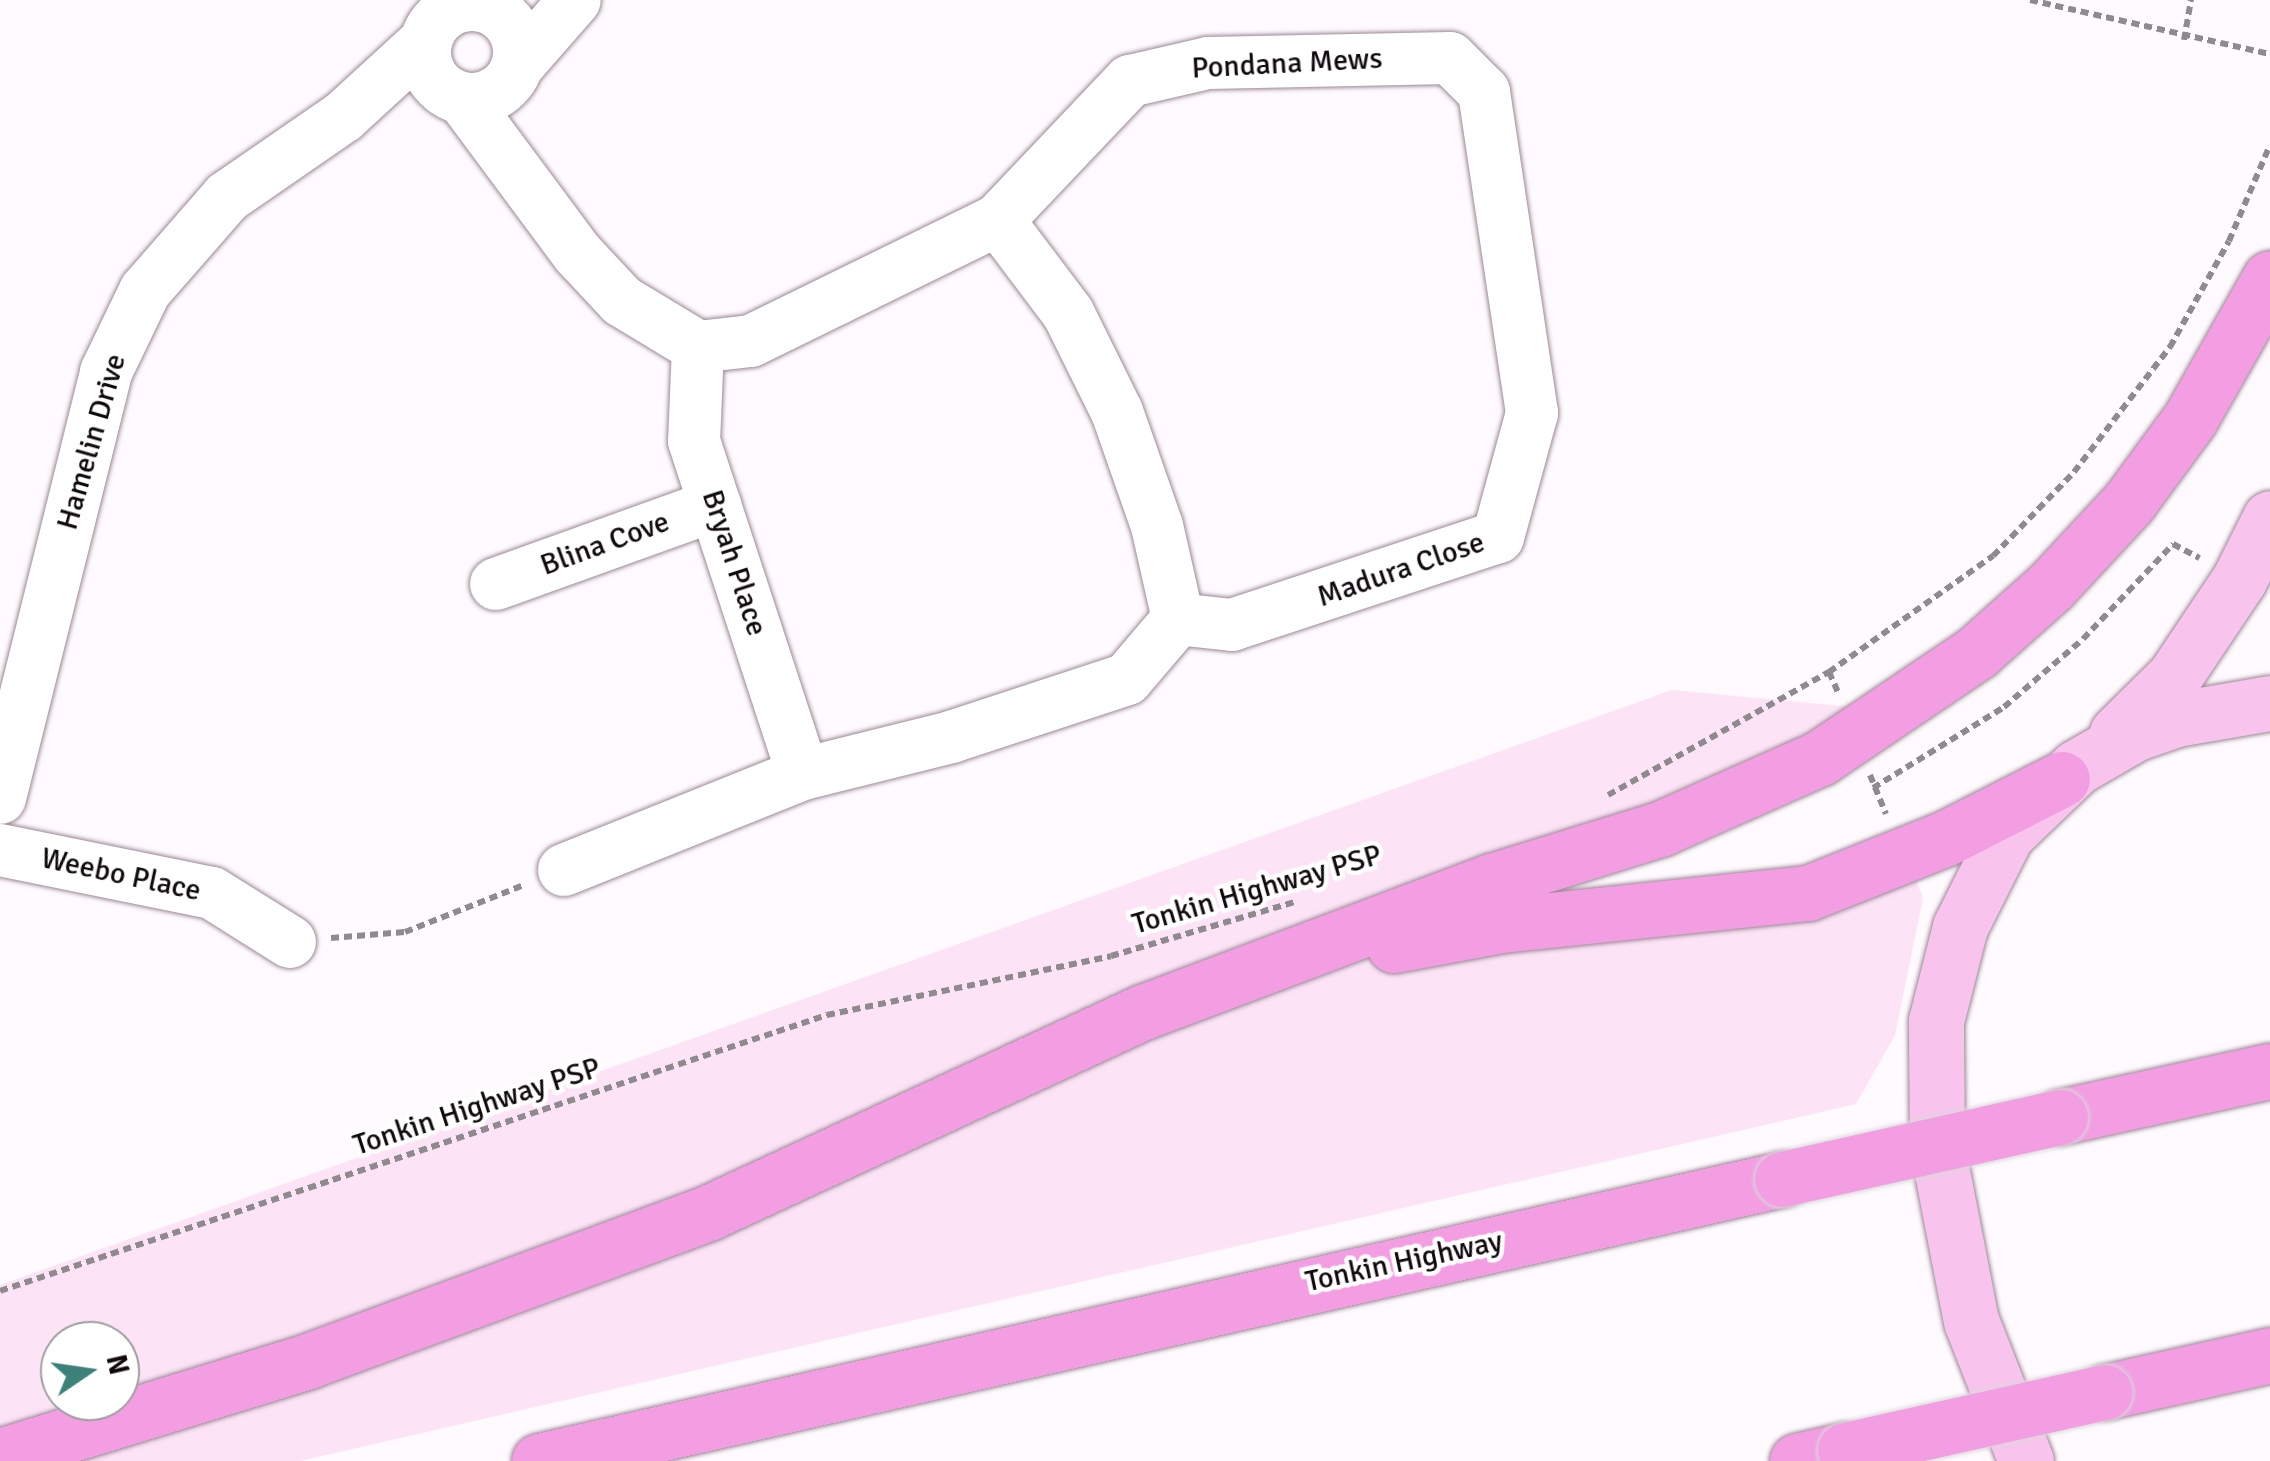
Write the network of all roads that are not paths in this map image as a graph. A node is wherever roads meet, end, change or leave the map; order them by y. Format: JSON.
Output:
{"nodes":[{"id":1,"x":576,"y":0,"type":"edge"},
{"id":2,"x":464,"y":11,"type":"edge"},
{"id":3,"x":516,"y":71,"type":"junction"},
{"id":4,"x":459,"y":97,"type":"junction"},
{"id":5,"x":343,"y":116,"type":"junction"},
{"id":6,"x":540,"y":202,"type":"junction"},
{"id":7,"x":998,"y":220,"type":"junction"},
{"id":8,"x":2270,"y":278,"type":"edge"},
{"id":9,"x":698,"y":347,"type":"junction"},
{"id":10,"x":1532,"y":413,"type":"joint"},
{"id":11,"x":715,"y":505,"type":"junction"},
{"id":12,"x":2270,"y":518,"type":"edge"},
{"id":13,"x":496,"y":584,"type":"dead end"},
{"id":14,"x":1178,"y":619,"type":"junction"},
{"id":15,"x":2270,"y":703,"type":"edge"},
{"id":16,"x":2070,"y":773,"type":"junction"},
{"id":17,"x":803,"y":774,"type":"junction"},
{"id":18,"x":0,"y":798,"type":"edge"},
{"id":19,"x":0,"y":850,"type":"edge"},
{"id":20,"x":564,"y":870,"type":"road end"},
{"id":21,"x":290,"y":942,"type":"road end"},
{"id":22,"x":1292,"y":959,"type":"junction"},
{"id":23,"x":2270,"y":1071,"type":"edge"},
{"id":24,"x":2270,"y":1355,"type":"edge"},
{"id":25,"x":0,"y":1456,"type":"edge"},
{"id":26,"x":1821,"y":1456,"type":"edge"},
{"id":27,"x":539,"y":1461,"type":"edge"},
{"id":28,"x":2026,"y":1461,"type":"edge"}],
"edges":[{"from":1,"to":3,"type":"street"},
{"from":2,"to":3,"type":"street"},
{"from":2,"to":4,"type":"street"},
{"from":2,"to":5,"type":"street","name":"Hamelin Drive"},
{"from":3,"to":4,"type":"street"},
{"from":3,"to":6,"type":"street"},
{"from":4,"to":5,"type":"street","name":"Hamelin Drive"},
{"from":4,"to":6,"type":"street"},
{"from":5,"to":18,"type":"street","name":"Hamelin Drive"},
{"from":6,"to":9,"type":"street"},
{"from":7,"to":9,"type":"street","name":"Pondana Mews"},
{"from":7,"to":10,"type":"street","name":"Pondana Mews"},
{"from":7,"to":14,"type":"street"},
{"from":8,"to":22,"type":"highway"},
{"from":9,"to":11,"type":"street","name":"Bryah Place"},
{"from":10,"to":14,"type":"street","name":"Madura Close"},
{"from":11,"to":13,"type":"street","name":"Blina Cove"},
{"from":11,"to":17,"type":"street","name":"Bryah Place"},
{"from":12,"to":16,"type":"main road"},
{"from":14,"to":17,"type":"street"},
{"from":15,"to":16,"type":"main road"},
{"from":16,"to":22,"type":"highway"},
{"from":16,"to":28,"type":"main road"},
{"from":17,"to":20,"type":"street"},
{"from":19,"to":21,"type":"street","name":"Weebo Place"},
{"from":22,"to":25,"type":"highway"},
{"from":23,"to":27,"type":"highway","name":"Tonkin Highway","bridge":true},
{"from":24,"to":26,"type":"highway","bridge":true}]}
